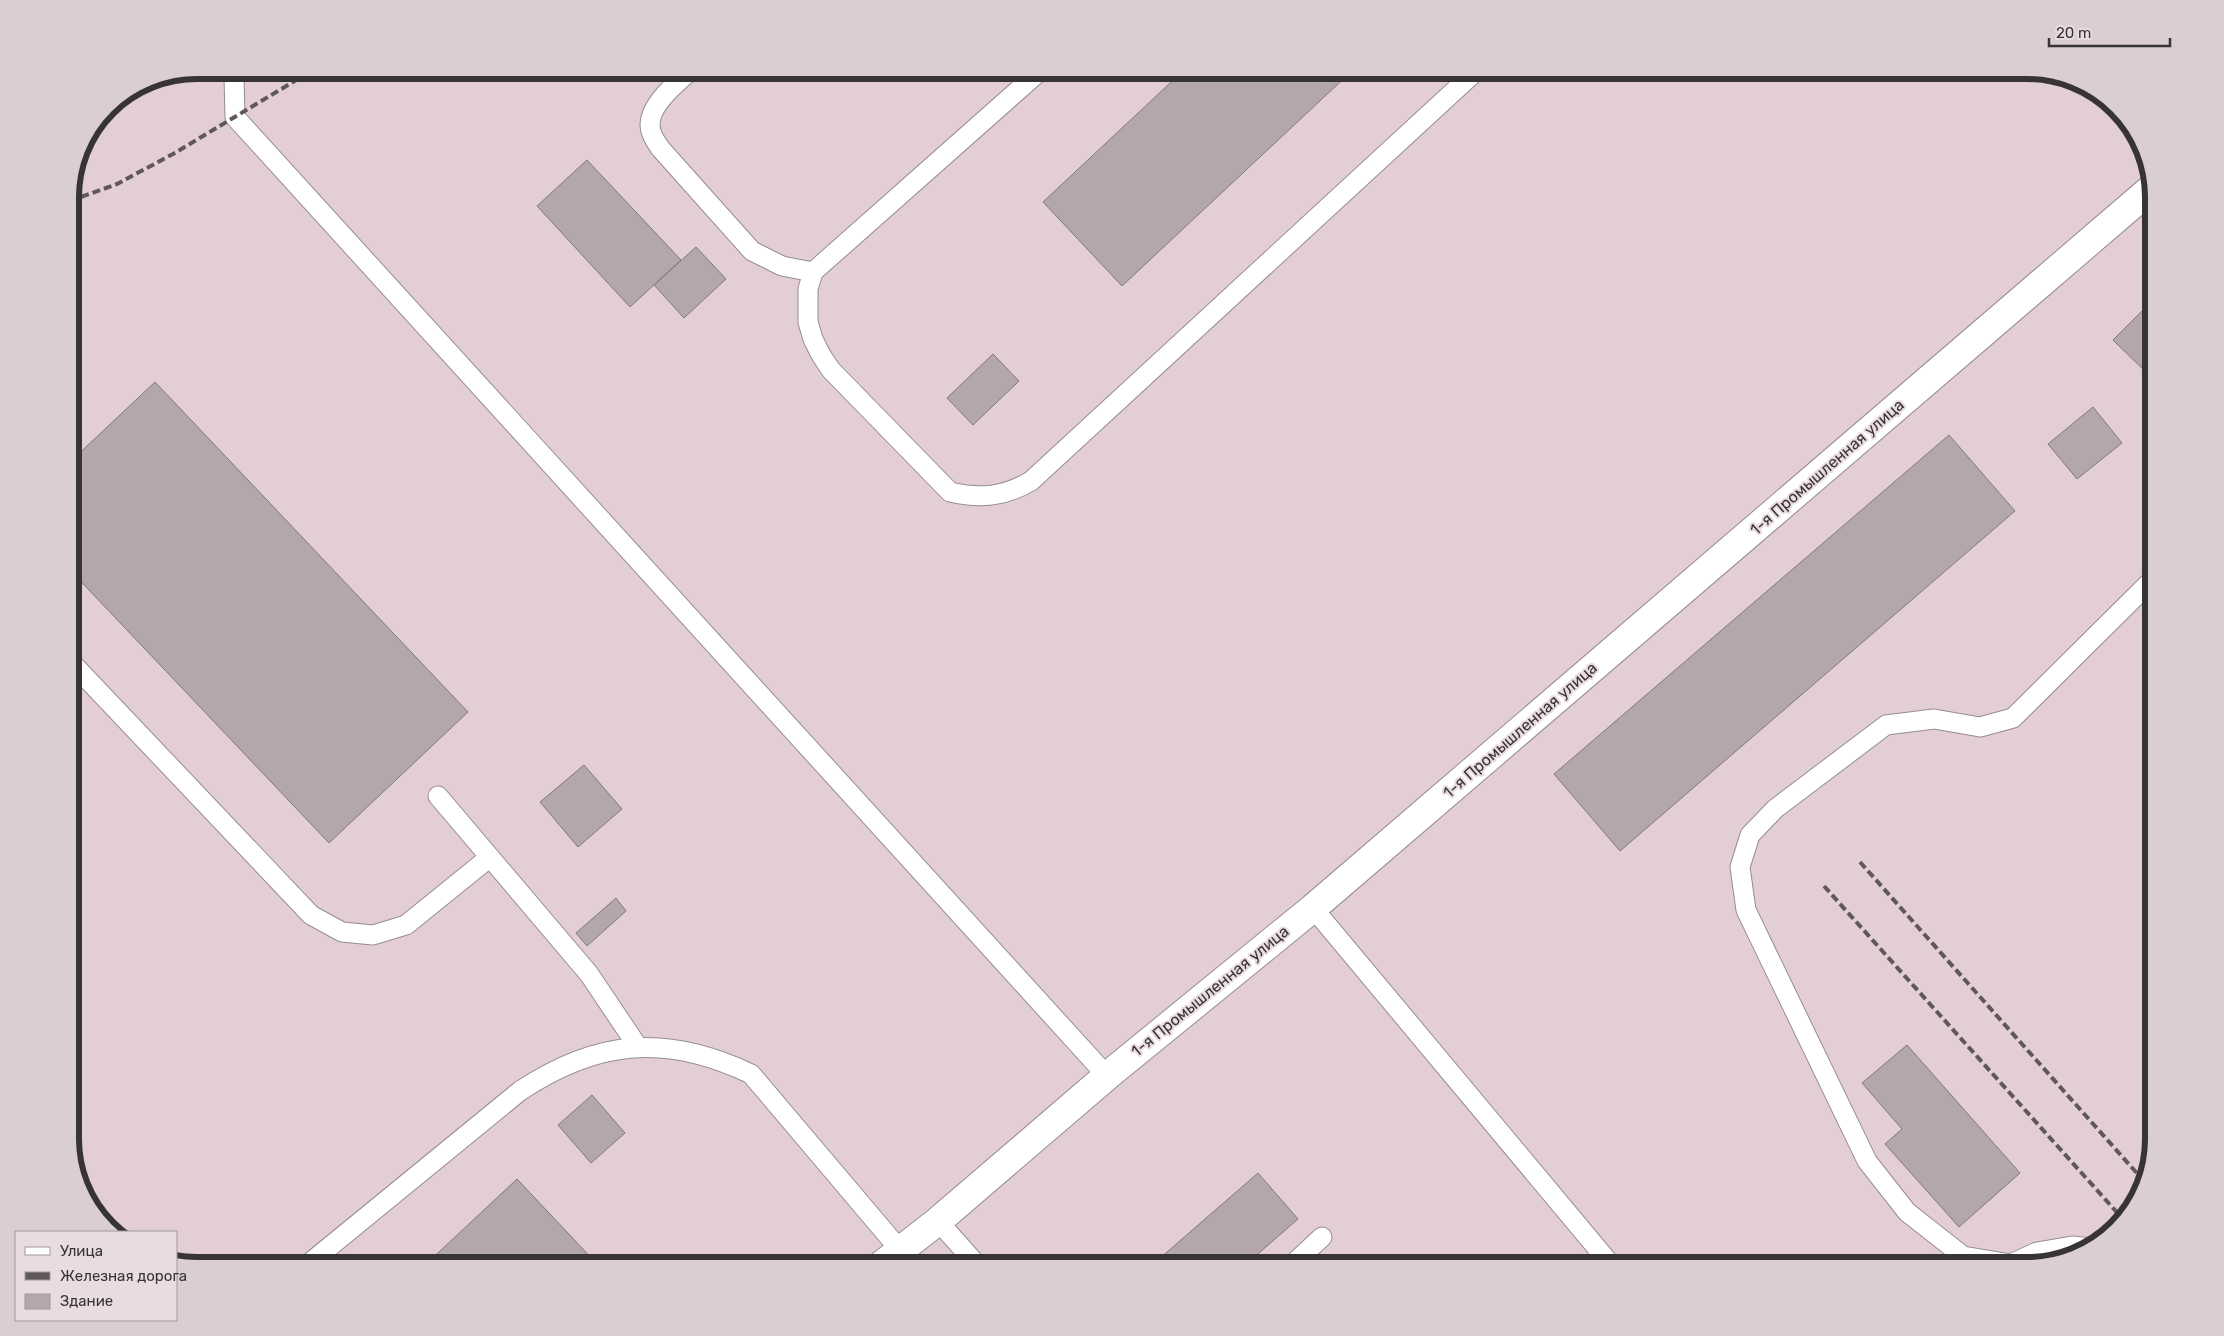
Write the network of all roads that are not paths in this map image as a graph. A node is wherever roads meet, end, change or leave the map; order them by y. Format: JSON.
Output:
{"nodes":[{"id":1,"x":232,"y":79,"type":"edge"},
{"id":2,"x":681,"y":79,"type":"edge"},
{"id":3,"x":1031,"y":79,"type":"edge"},
{"id":4,"x":1467,"y":79,"type":"edge"},
{"id":5,"x":2145,"y":194,"type":"edge"},
{"id":6,"x":812,"y":272,"type":"junction"},
{"id":7,"x":2145,"y":587,"type":"edge"},
{"id":8,"x":79,"y":670,"type":"edge"},
{"id":9,"x":438,"y":796,"type":"dead end"},
{"id":10,"x":490,"y":857,"type":"junction"},
{"id":11,"x":1313,"y":908,"type":"junction"},
{"id":12,"x":638,"y":1047,"type":"junction"},
{"id":13,"x":1107,"y":1076,"type":"junction"},
{"id":14,"x":938,"y":1221,"type":"junction"},
{"id":15,"x":1322,"y":1237,"type":"dead end"},
{"id":16,"x":2075,"y":1246,"type":"edge"},
{"id":17,"x":317,"y":1257,"type":"edge"},
{"id":18,"x":889,"y":1257,"type":"edge"},
{"id":19,"x":891,"y":1257,"type":"edge"},
{"id":20,"x":970,"y":1257,"type":"edge"},
{"id":21,"x":1301,"y":1257,"type":"edge"},
{"id":22,"x":1604,"y":1257,"type":"edge"},
{"id":23,"x":1969,"y":1257,"type":"edge"},
{"id":24,"x":2027,"y":1257,"type":"edge"}],
"edges":[{"from":1,"to":13,"type":"lane"},
{"from":2,"to":6,"type":"lane"},
{"from":3,"to":6,"type":"lane"},
{"from":4,"to":6,"type":"lane"},
{"from":5,"to":11,"type":"main road","name":"1-я Промышленная улица"},
{"from":7,"to":23,"type":"lane"},
{"from":8,"to":10,"type":"lane"},
{"from":9,"to":10,"type":"lane"},
{"from":10,"to":12,"type":"lane"},
{"from":11,"to":13,"type":"main road","name":"1-я Промышленная улица"},
{"from":11,"to":22,"type":"lane"},
{"from":12,"to":17,"type":"lane"},
{"from":12,"to":18,"type":"lane"},
{"from":13,"to":14,"type":"main road","name":"1-я Промышленная улица"},
{"from":14,"to":19,"type":"main road","name":"1-я Промышленная улица"},
{"from":14,"to":20,"type":"lane"},
{"from":15,"to":21,"type":"lane"},
{"from":16,"to":24,"type":"lane"}]}
